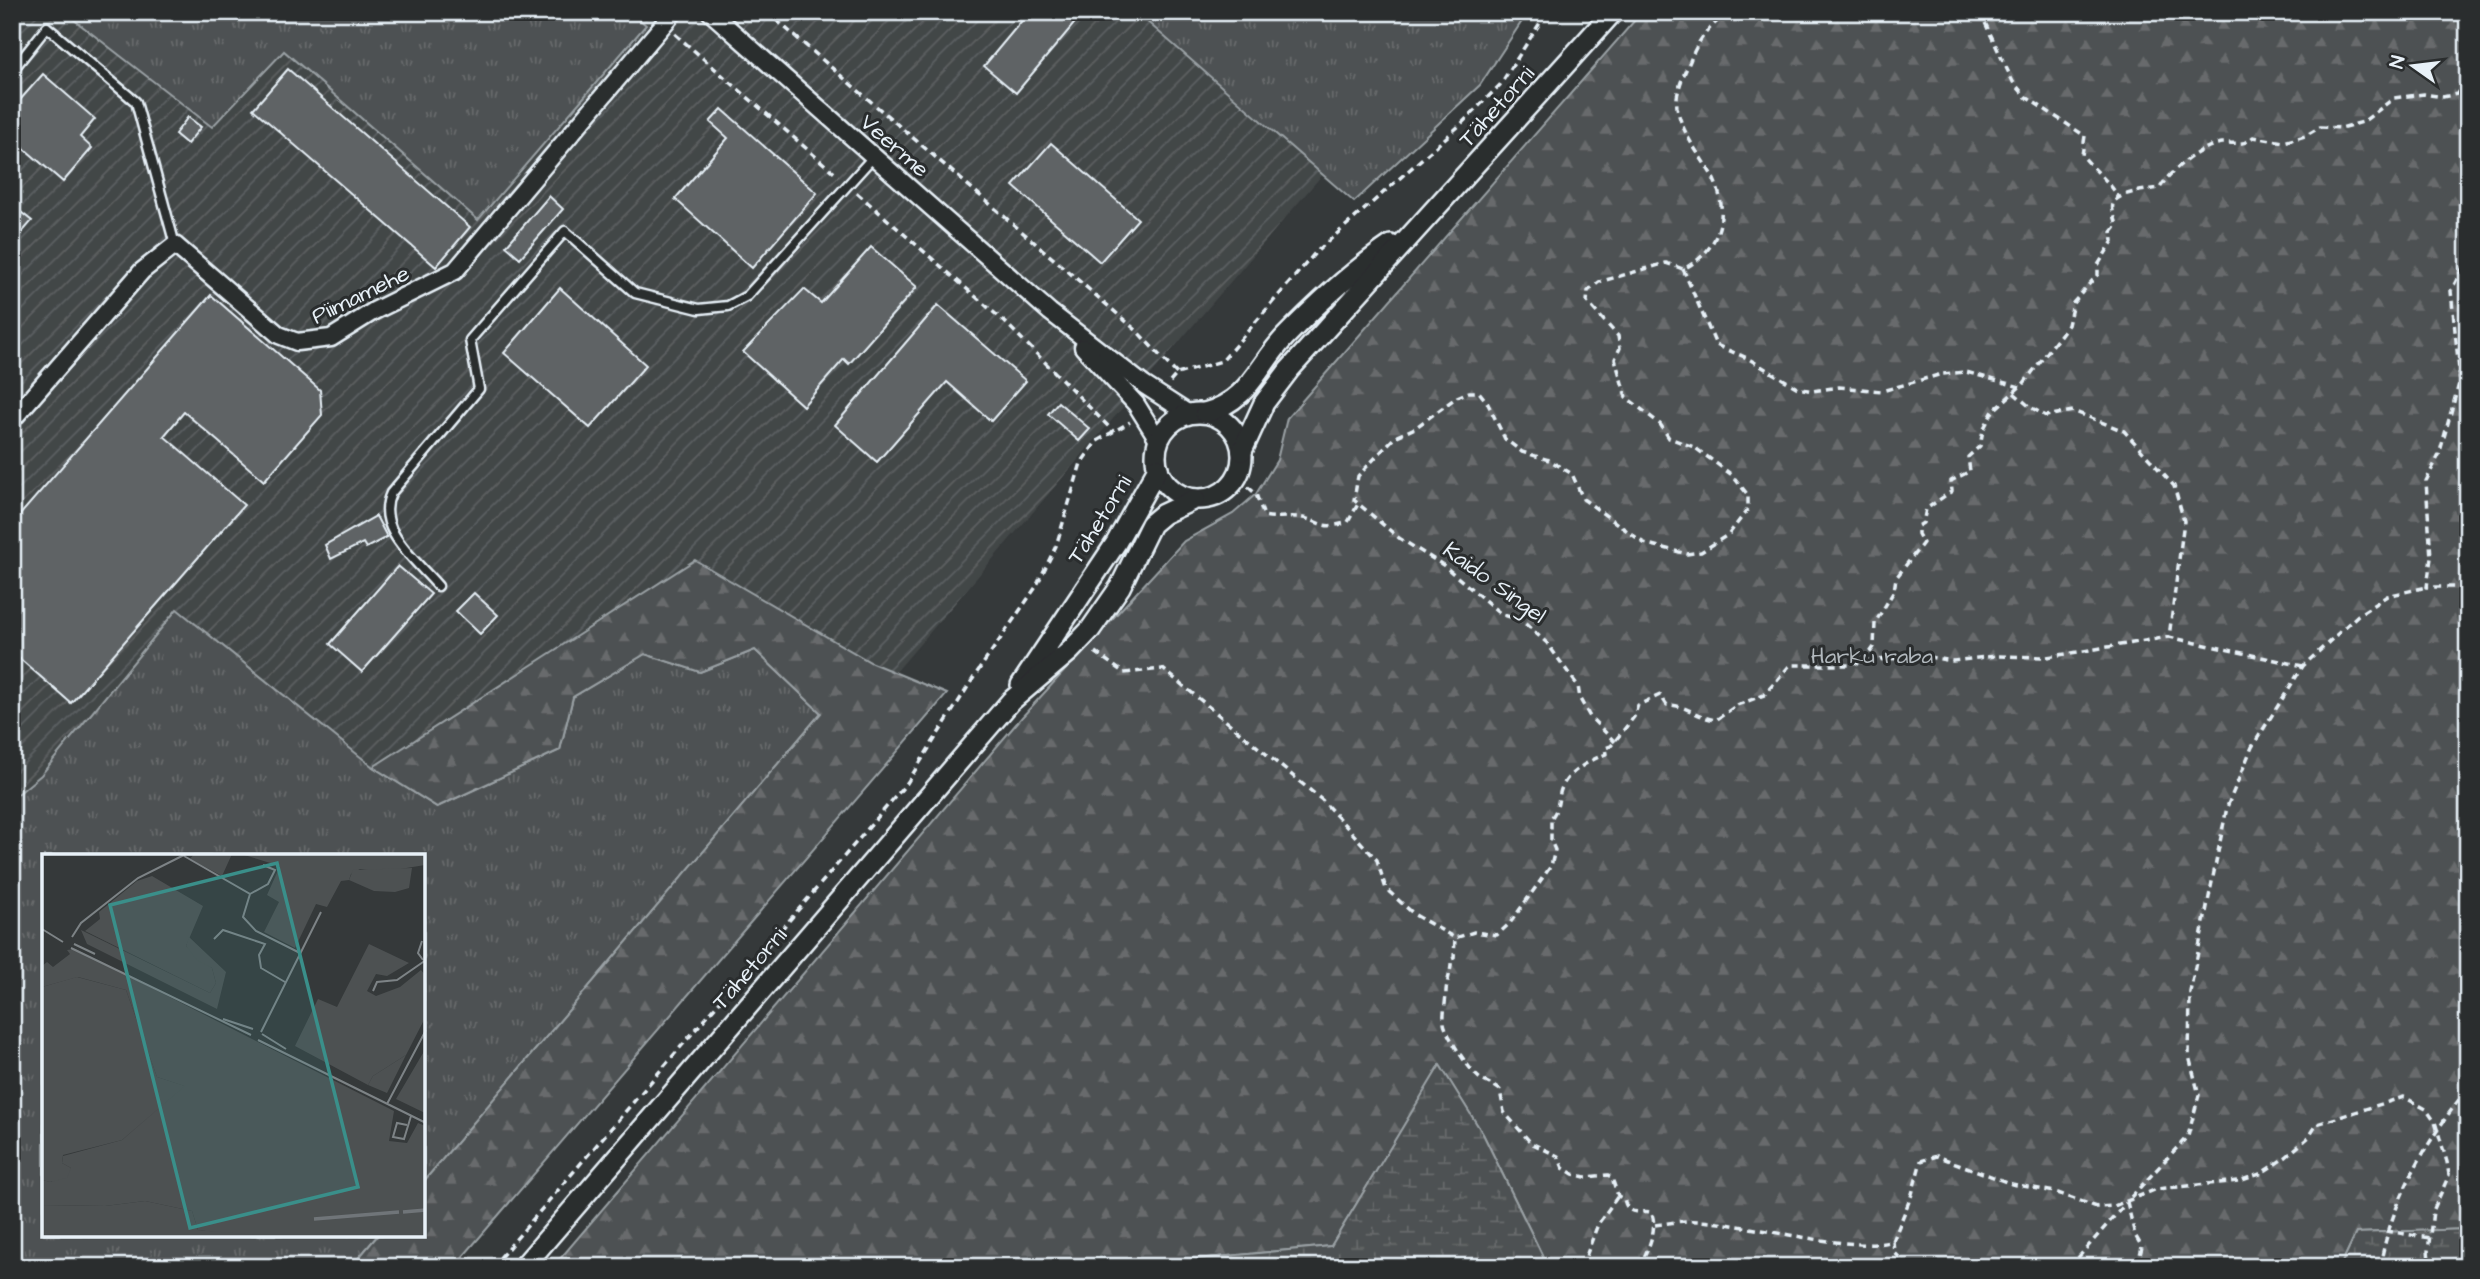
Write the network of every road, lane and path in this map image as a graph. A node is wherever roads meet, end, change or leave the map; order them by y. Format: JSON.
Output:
{"nodes":[{"id":1,"x":710,"y":12,"type":"edge"},
{"id":2,"x":767,"y":12,"type":"edge"},
{"id":3,"x":1547,"y":12,"type":"edge"},
{"id":4,"x":1613,"y":12,"type":"edge"},
{"id":5,"x":1730,"y":12,"type":"edge"},
{"id":6,"x":1980,"y":12,"type":"edge"},
{"id":7,"x":668,"y":18,"type":"edge"},
{"id":8,"x":12,"y":71,"type":"edge"},
{"id":9,"x":2468,"y":72,"type":"edge"},
{"id":10,"x":874,"y":156,"type":"junction"},
{"id":11,"x":849,"y":186,"type":"junction"},
{"id":12,"x":2119,"y":198,"type":"junction"},
{"id":13,"x":1412,"y":231,"type":"junction"},
{"id":14,"x":175,"y":245,"type":"junction"},
{"id":15,"x":2468,"y":257,"type":"edge"},
{"id":16,"x":1683,"y":269,"type":"junction"},
{"id":17,"x":1050,"y":312,"type":"junction"},
{"id":18,"x":1177,"y":374,"type":"junction"},
{"id":19,"x":2020,"y":387,"type":"junction"},
{"id":20,"x":2013,"y":394,"type":"junction"},
{"id":21,"x":1158,"y":395,"type":"junction"},
{"id":22,"x":1197,"y":413,"type":"junction"},
{"id":23,"x":1143,"y":414,"type":"junction"},
{"id":24,"x":12,"y":420,"type":"edge"},
{"id":25,"x":1114,"y":432,"type":"junction"},
{"id":26,"x":1158,"y":441,"type":"junction"},
{"id":27,"x":1242,"y":451,"type":"junction"},
{"id":28,"x":1158,"y":468,"type":"junction"},
{"id":29,"x":1248,"y":487,"type":"dead end"},
{"id":30,"x":1195,"y":499,"type":"junction"},
{"id":31,"x":1358,"y":504,"type":"junction"},
{"id":32,"x":438,"y":586,"type":"dead end"},
{"id":33,"x":2427,"y":587,"type":"junction"},
{"id":34,"x":2468,"y":587,"type":"edge"},
{"id":35,"x":2169,"y":637,"type":"junction"},
{"id":36,"x":1087,"y":646,"type":"dead end"},
{"id":37,"x":1867,"y":661,"type":"junction"},
{"id":38,"x":2303,"y":666,"type":"junction"},
{"id":39,"x":1011,"y":701,"type":"junction"},
{"id":40,"x":1615,"y":742,"type":"junction"},
{"id":41,"x":1455,"y":938,"type":"junction"},
{"id":42,"x":2468,"y":1088,"type":"edge"},
{"id":43,"x":2437,"y":1132,"type":"junction"},
{"id":44,"x":1618,"y":1196,"type":"junction"},
{"id":45,"x":2127,"y":1202,"type":"junction"},
{"id":46,"x":1655,"y":1225,"type":"junction"},
{"id":47,"x":2386,"y":1231,"type":"junction"},
{"id":48,"x":2430,"y":1238,"type":"junction"},
{"id":49,"x":1893,"y":1241,"type":"junction"},
{"id":50,"x":2468,"y":1250,"type":"edge"},
{"id":51,"x":492,"y":1267,"type":"edge"},
{"id":52,"x":523,"y":1267,"type":"edge"},
{"id":53,"x":1582,"y":1267,"type":"edge"},
{"id":54,"x":1639,"y":1267,"type":"edge"},
{"id":55,"x":1909,"y":1267,"type":"edge"},
{"id":56,"x":2070,"y":1267,"type":"edge"},
{"id":57,"x":2137,"y":1267,"type":"edge"},
{"id":58,"x":2380,"y":1267,"type":"edge"},
{"id":59,"x":2430,"y":1267,"type":"edge"},
{"id":60,"x":2460,"y":1267,"type":"edge"}],
"edges":[{"from":1,"to":10,"type":"street","name":"Veerme"},
{"from":2,"to":18,"type":"path"},
{"from":3,"to":18,"type":"path"},
{"from":4,"to":13,"type":"street","name":"Tähetorni"},
{"from":5,"to":16,"type":"path"},
{"from":6,"to":12,"type":"path"},
{"from":7,"to":11,"type":"path"},
{"from":7,"to":14,"type":"street","name":"Piimamehe"},
{"from":8,"to":14,"type":"lane"},
{"from":9,"to":12,"type":"path"},
{"from":10,"to":11,"type":"lane"},
{"from":10,"to":17,"type":"street","name":"Veerme"},
{"from":11,"to":25,"type":"path"},
{"from":11,"to":32,"type":"lane"},
{"from":12,"to":19,"type":"path"},
{"from":13,"to":22,"type":"street","name":"Tähetorni"},
{"from":13,"to":27,"type":"street","name":"Tähetorni"},
{"from":14,"to":24,"type":"street"},
{"from":15,"to":33,"type":"path"},
{"from":16,"to":19,"type":"path"},
{"from":16,"to":31,"type":"path"},
{"from":17,"to":21,"type":"street","name":"Veerme"},
{"from":17,"to":23,"type":"street","name":"Veerme"},
{"from":18,"to":21,"type":"path"},
{"from":19,"to":20,"type":"path"},
{"from":20,"to":35,"type":"path"},
{"from":20,"to":37,"type":"path"},
{"from":21,"to":22,"type":"street","name":"Veerme"},
{"from":22,"to":26,"type":"street"},
{"from":22,"to":27,"type":"street"},
{"from":23,"to":25,"type":"path"},
{"from":23,"to":26,"type":"street","name":"Veerme"},
{"from":25,"to":51,"type":"path"},
{"from":26,"to":28,"type":"street"},
{"from":27,"to":30,"type":"street"},
{"from":28,"to":30,"type":"street"},
{"from":28,"to":39,"type":"street","name":"Tähetorni"},
{"from":29,"to":31,"type":"path"},
{"from":30,"to":39,"type":"street","name":"Tähetorni"},
{"from":31,"to":40,"type":"path","name":"Kaido Singel"},
{"from":33,"to":34,"type":"path"},
{"from":33,"to":38,"type":"path"},
{"from":35,"to":37,"type":"path"},
{"from":35,"to":38,"type":"path"},
{"from":36,"to":41,"type":"path"},
{"from":37,"to":40,"type":"path"},
{"from":38,"to":45,"type":"path"},
{"from":39,"to":52,"type":"street","name":"Tähetorni"},
{"from":40,"to":41,"type":"path"},
{"from":41,"to":44,"type":"path"},
{"from":42,"to":43,"type":"path"},
{"from":43,"to":45,"type":"path"},
{"from":43,"to":47,"type":"path"},
{"from":43,"to":48,"type":"path"},
{"from":44,"to":46,"type":"path"},
{"from":44,"to":53,"type":"path"},
{"from":45,"to":49,"type":"path"},
{"from":45,"to":56,"type":"path"},
{"from":45,"to":57,"type":"path"},
{"from":46,"to":49,"type":"path"},
{"from":46,"to":54,"type":"path"},
{"from":47,"to":48,"type":"path"},
{"from":47,"to":58,"type":"path"},
{"from":48,"to":59,"type":"path"},
{"from":49,"to":55,"type":"path"},
{"from":50,"to":60,"type":"path"}]}
